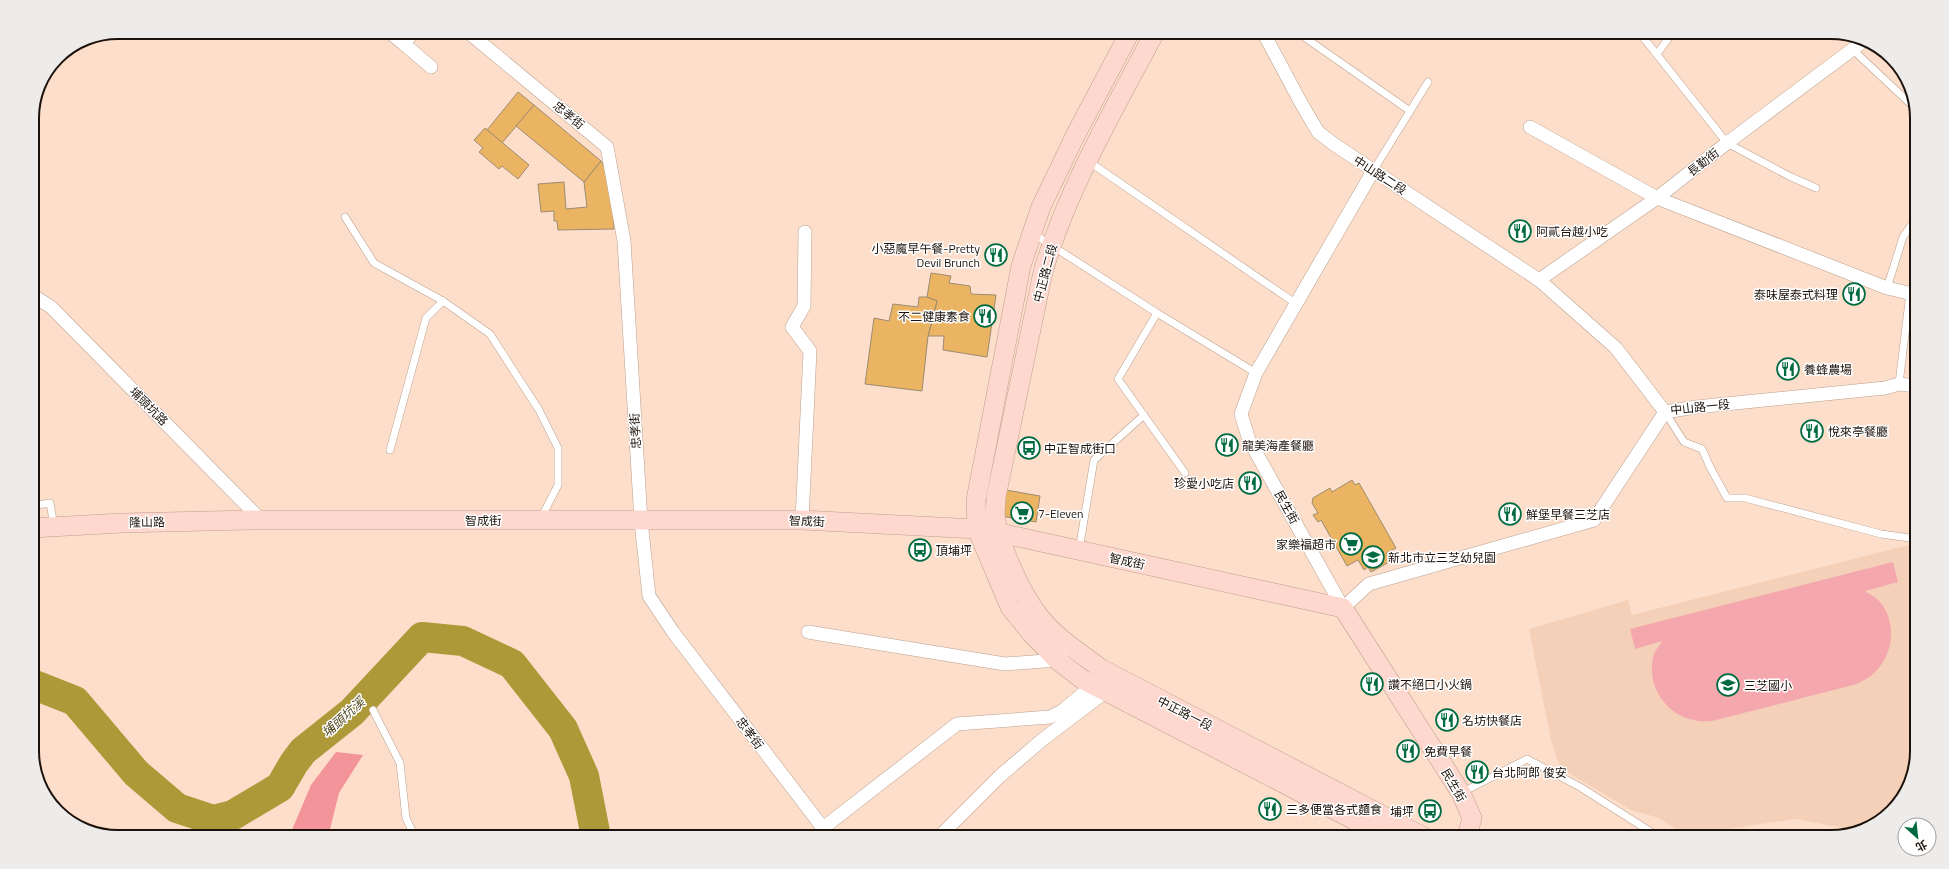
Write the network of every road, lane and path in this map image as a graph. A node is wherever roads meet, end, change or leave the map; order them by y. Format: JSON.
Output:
{"nodes":[{"id":1,"x":398,"y":39,"type":"edge"},
{"id":2,"x":408,"y":39,"type":"edge"},
{"id":3,"x":477,"y":39,"type":"edge"},
{"id":4,"x":1126,"y":39,"type":"edge"},
{"id":5,"x":1151,"y":39,"type":"edge"},
{"id":6,"x":1267,"y":39,"type":"edge"},
{"id":7,"x":1306,"y":39,"type":"edge"},
{"id":8,"x":1645,"y":39,"type":"edge"},
{"id":9,"x":1668,"y":39,"type":"edge"},
{"id":10,"x":404,"y":44,"type":"junction"},
{"id":11,"x":1859,"y":44,"type":"edge"},
{"id":12,"x":1852,"y":49,"type":"junction"},
{"id":13,"x":1657,"y":54,"type":"junction"},
{"id":14,"x":431,"y":67,"type":"dead end"},
{"id":15,"x":1428,"y":82,"type":"dead end"},
{"id":16,"x":1908,"y":102,"type":"edge"},
{"id":17,"x":1410,"y":111,"type":"junction"},
{"id":18,"x":1530,"y":127,"type":"dead end"},
{"id":19,"x":1727,"y":143,"type":"junction"},
{"id":20,"x":1088,"y":161,"type":"junction"},
{"id":21,"x":1373,"y":171,"type":"junction"},
{"id":22,"x":1816,"y":188,"type":"dead end"},
{"id":23,"x":1657,"y":198,"type":"junction"},
{"id":24,"x":344,"y":217,"type":"dead end"},
{"id":25,"x":1910,"y":227,"type":"edge"},
{"id":26,"x":805,"y":232,"type":"dead end"},
{"id":27,"x":1032,"y":233,"type":"junction"},
{"id":28,"x":1051,"y":244,"type":"junction"},
{"id":29,"x":1539,"y":280,"type":"junction"},
{"id":30,"x":1887,"y":288,"type":"junction"},
{"id":31,"x":1910,"y":293,"type":"edge"},
{"id":32,"x":39,"y":299,"type":"edge"},
{"id":33,"x":443,"y":301,"type":"junction"},
{"id":34,"x":1295,"y":303,"type":"junction"},
{"id":35,"x":1910,"y":312,"type":"edge"},
{"id":36,"x":1158,"y":313,"type":"junction"},
{"id":37,"x":1256,"y":373,"type":"junction"},
{"id":38,"x":1898,"y":384,"type":"junction"},
{"id":39,"x":1910,"y":385,"type":"edge"},
{"id":40,"x":1665,"y":412,"type":"junction"},
{"id":41,"x":1144,"y":415,"type":"junction"},
{"id":42,"x":390,"y":450,"type":"dead end"},
{"id":43,"x":1185,"y":473,"type":"dead end"},
{"id":44,"x":39,"y":505,"type":"edge"},
{"id":45,"x":540,"y":520,"type":"junction"},
{"id":46,"x":802,"y":520,"type":"junction"},
{"id":47,"x":262,"y":521,"type":"junction"},
{"id":48,"x":641,"y":521,"type":"junction"},
{"id":49,"x":54,"y":526,"type":"junction"},
{"id":50,"x":39,"y":527,"type":"edge"},
{"id":51,"x":976,"y":529,"type":"junction"},
{"id":52,"x":1000,"y":533,"type":"junction"},
{"id":53,"x":1910,"y":538,"type":"edge"},
{"id":54,"x":1079,"y":551,"type":"junction"},
{"id":55,"x":1343,"y":608,"type":"junction"},
{"id":56,"x":808,"y":632,"type":"dead end"},
{"id":57,"x":1072,"y":647,"type":"junction"},
{"id":58,"x":1057,"y":660,"type":"junction"},
{"id":59,"x":1099,"y":688,"type":"junction"},
{"id":60,"x":373,"y":710,"type":"dead end"},
{"id":61,"x":1461,"y":793,"type":"junction"},
{"id":62,"x":412,"y":830,"type":"edge"},
{"id":63,"x":825,"y":830,"type":"edge"},
{"id":64,"x":829,"y":830,"type":"edge"},
{"id":65,"x":946,"y":830,"type":"edge"},
{"id":66,"x":1374,"y":830,"type":"edge"},
{"id":67,"x":1410,"y":830,"type":"edge"},
{"id":68,"x":1469,"y":830,"type":"edge"},
{"id":69,"x":1648,"y":830,"type":"edge"}],
"edges":[{"from":1,"to":10,"type":"street"},
{"from":2,"to":10,"type":"street"},
{"from":3,"to":48,"type":"street","name":"忠孝街"},
{"from":4,"to":27,"type":"main road","name":"中正路二段"},
{"from":5,"to":20,"type":"main road","name":"中正路二段"},
{"from":6,"to":21,"type":"street","name":"中山路二段"},
{"from":7,"to":17,"type":"lane"},
{"from":8,"to":13,"type":"lane"},
{"from":9,"to":13,"type":"lane"},
{"from":10,"to":14,"type":"street"},
{"from":11,"to":12,"type":"street","name":"長勤街"},
{"from":12,"to":16,"type":"lane"},
{"from":12,"to":19,"type":"street","name":"長勤街"},
{"from":13,"to":19,"type":"lane"},
{"from":15,"to":17,"type":"lane"},
{"from":17,"to":21,"type":"lane"},
{"from":18,"to":23,"type":"street"},
{"from":19,"to":22,"type":"lane"},
{"from":19,"to":23,"type":"street","name":"長勤街"},
{"from":20,"to":28,"type":"main road","name":"中正路二段"},
{"from":20,"to":34,"type":"lane"},
{"from":21,"to":29,"type":"street","name":"中山路二段"},
{"from":21,"to":34,"type":"street","name":"民生街"},
{"from":23,"to":29,"type":"street","name":"長勤街"},
{"from":23,"to":30,"type":"street"},
{"from":24,"to":33,"type":"lane"},
{"from":25,"to":30,"type":"lane"},
{"from":26,"to":46,"type":"street"},
{"from":27,"to":28,"type":"lane"},
{"from":27,"to":51,"type":"main road","name":"中正路二段"},
{"from":28,"to":36,"type":"lane"},
{"from":28,"to":52,"type":"main road","name":"中正路二段"},
{"from":29,"to":40,"type":"street","name":"中山路一段"},
{"from":30,"to":31,"type":"street"},
{"from":32,"to":47,"type":"street","name":"埔頭坑路"},
{"from":33,"to":42,"type":"lane"},
{"from":33,"to":45,"type":"lane"},
{"from":34,"to":37,"type":"street","name":"民生街"},
{"from":35,"to":38,"type":"lane"},
{"from":36,"to":37,"type":"lane"},
{"from":36,"to":41,"type":"lane"},
{"from":37,"to":55,"type":"street","name":"民生街"},
{"from":38,"to":39,"type":"street","name":"中山路一段"},
{"from":38,"to":40,"type":"street","name":"中山路一段"},
{"from":40,"to":53,"type":"lane"},
{"from":40,"to":55,"type":"street"},
{"from":41,"to":43,"type":"lane"},
{"from":41,"to":54,"type":"lane"},
{"from":44,"to":49,"type":"lane"},
{"from":45,"to":47,"type":"main road","name":"智成街"},
{"from":45,"to":48,"type":"main road","name":"智成街"},
{"from":46,"to":48,"type":"main road","name":"智成街"},
{"from":46,"to":51,"type":"main road","name":"智成街"},
{"from":47,"to":49,"type":"main road","name":"隆山路"},
{"from":48,"to":63,"type":"street","name":"忠孝街"},
{"from":49,"to":50,"type":"main road","name":"隆山路"},
{"from":51,"to":52,"type":"main road","name":"智成街"},
{"from":51,"to":58,"type":"main road","name":"中正路一段"},
{"from":52,"to":54,"type":"main road","name":"智成街"},
{"from":52,"to":57,"type":"main road","name":"中正路一段"},
{"from":54,"to":55,"type":"main road","name":"智成街"},
{"from":55,"to":61,"type":"main road","name":"民生街"},
{"from":56,"to":58,"type":"street"},
{"from":57,"to":58,"type":"street"},
{"from":57,"to":67,"type":"main road","name":"中正路一段"},
{"from":58,"to":59,"type":"main road","name":"中正路一段"},
{"from":59,"to":64,"type":"street"},
{"from":59,"to":65,"type":"street"},
{"from":59,"to":66,"type":"main road","name":"中正路一段"},
{"from":60,"to":62,"type":"lane"},
{"from":61,"to":68,"type":"main road","name":"民生街"},
{"from":61,"to":69,"type":"lane"}]}
